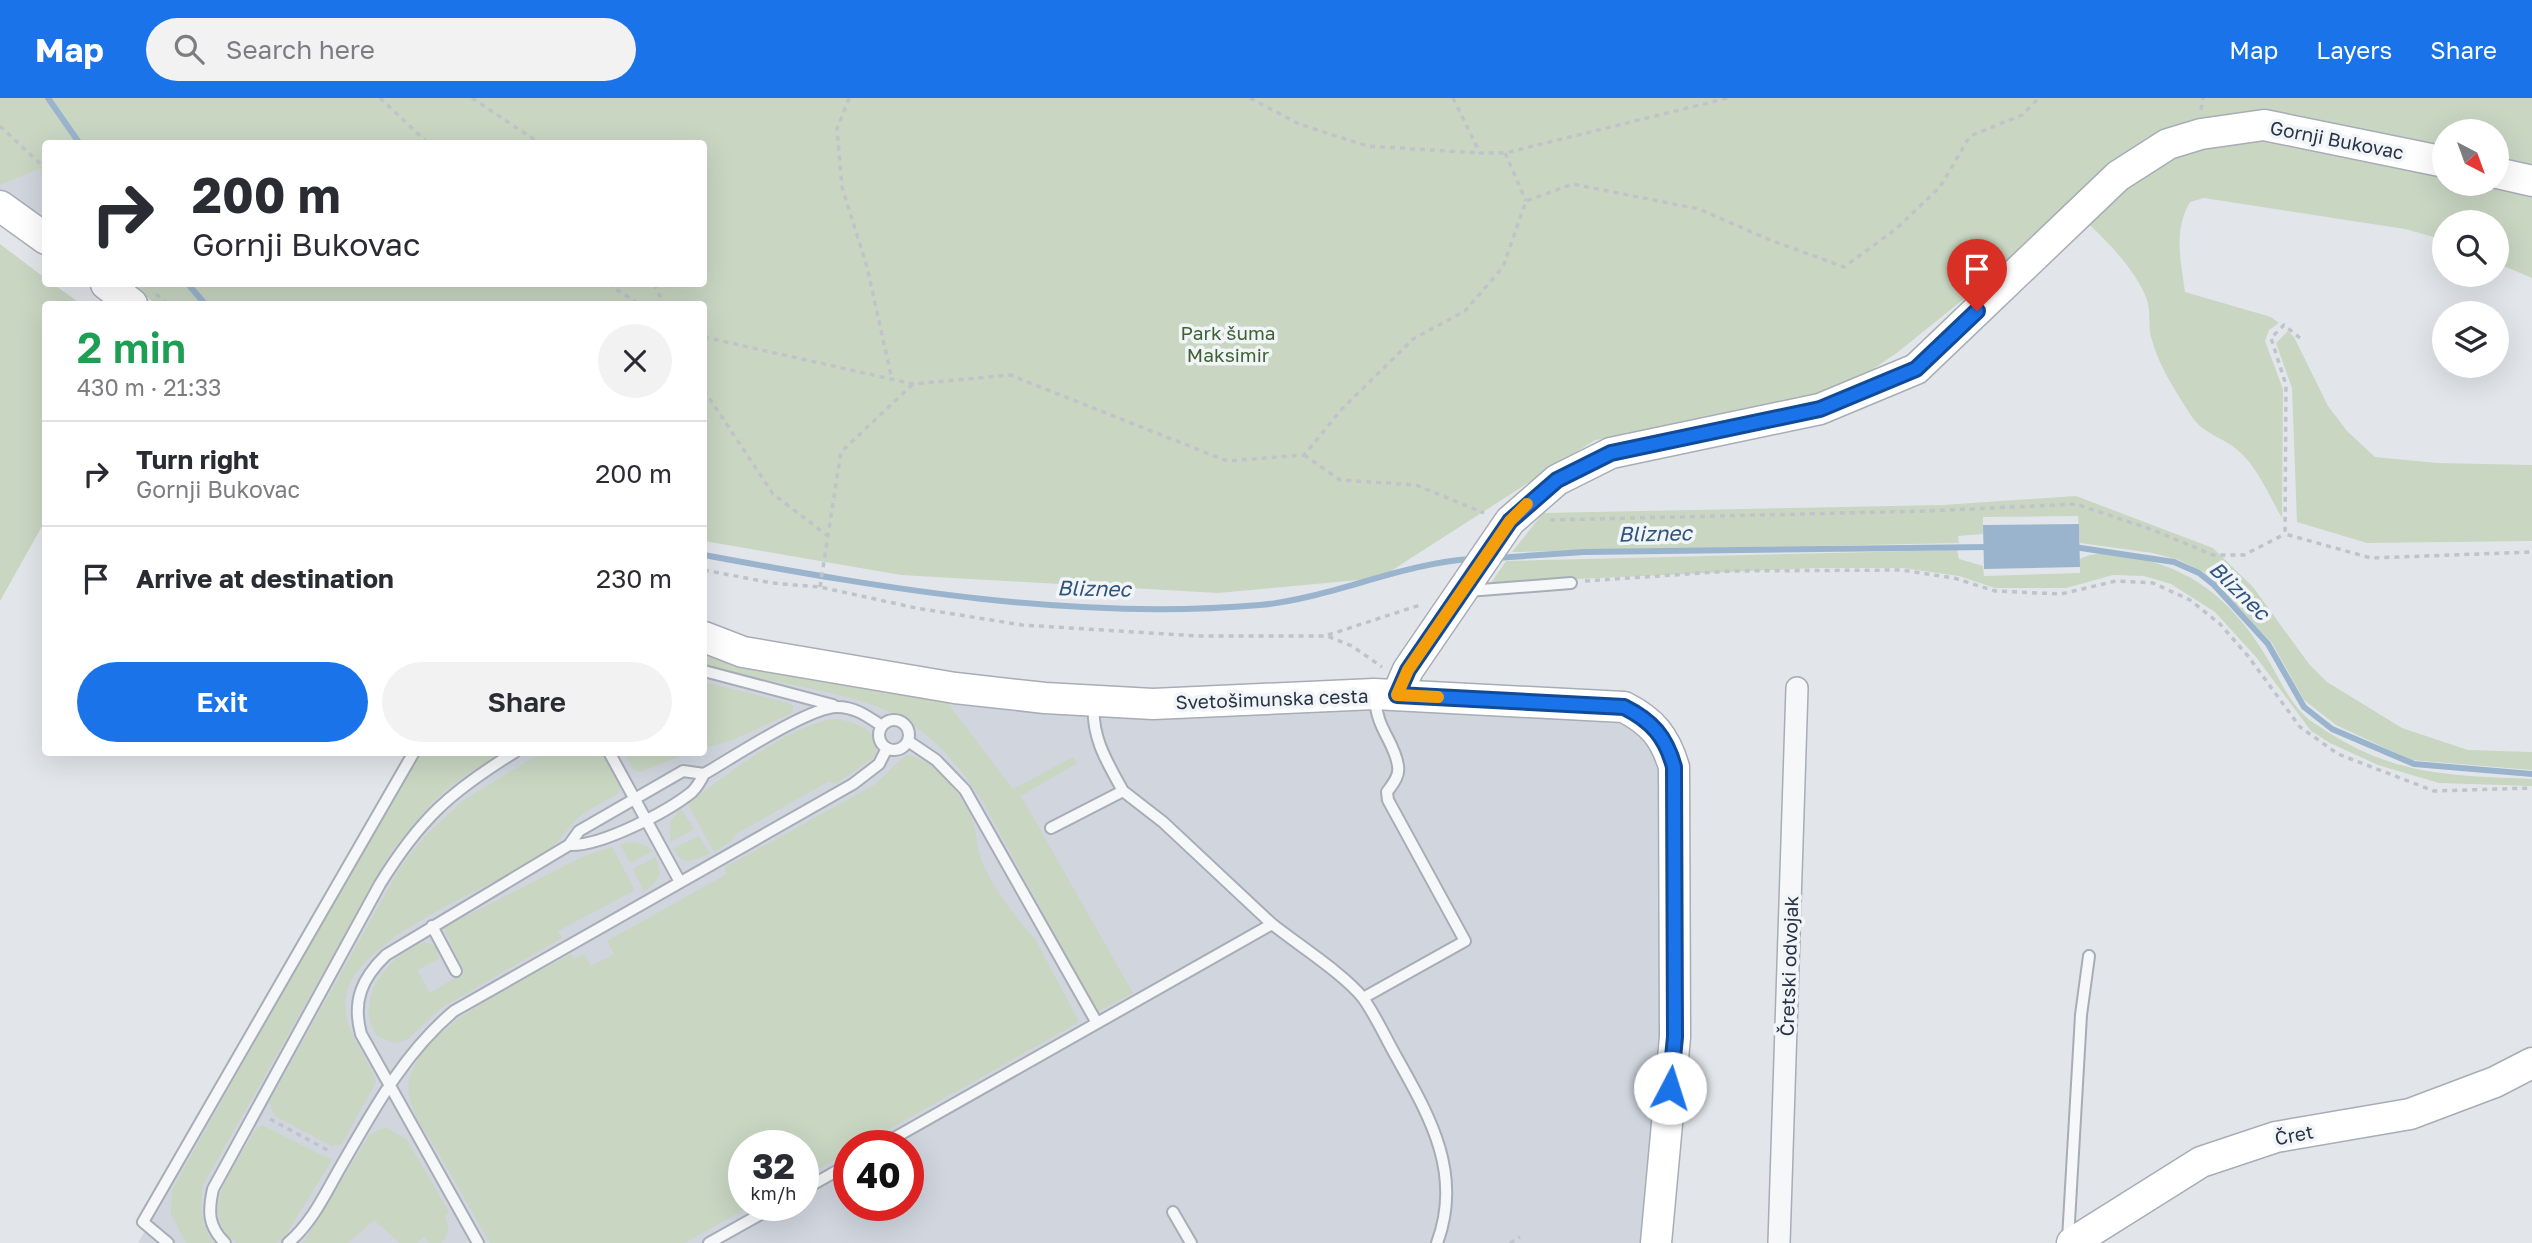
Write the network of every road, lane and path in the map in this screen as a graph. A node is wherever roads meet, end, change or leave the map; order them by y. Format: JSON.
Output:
{"nodes":[{"id":1,"x":380,"y":98,"type":"edge"},
{"id":2,"x":472,"y":98,"type":"edge"},
{"id":3,"x":849,"y":98,"type":"edge"},
{"id":4,"x":1250,"y":98,"type":"edge"},
{"id":5,"x":1453,"y":98,"type":"edge"},
{"id":6,"x":1728,"y":98,"type":"edge"},
{"id":7,"x":2039,"y":98,"type":"edge"},
{"id":8,"x":0,"y":126,"type":"edge"},
{"id":9,"x":425,"y":140,"type":"edge"},
{"id":10,"x":535,"y":140,"type":"edge"},
{"id":11,"x":1480,"y":153,"type":"junction"},
{"id":12,"x":1505,"y":153,"type":"junction"},
{"id":13,"x":2432,"y":159,"type":"edge"},
{"id":14,"x":42,"y":165,"type":"edge"},
{"id":15,"x":2510,"y":176,"type":"edge"},
{"id":16,"x":2532,"y":181,"type":"edge"},
{"id":17,"x":1526,"y":201,"type":"junction"},
{"id":18,"x":0,"y":206,"type":"edge"},
{"id":19,"x":42,"y":236,"type":"edge"},
{"id":20,"x":110,"y":287,"type":"edge"},
{"id":21,"x":613,"y":287,"type":"edge"},
{"id":22,"x":128,"y":301,"type":"edge"},
{"id":23,"x":634,"y":301,"type":"edge"},
{"id":24,"x":707,"y":338,"type":"edge"},
{"id":25,"x":2300,"y":338,"type":"dead end"},
{"id":26,"x":892,"y":380,"type":"junction"},
{"id":27,"x":913,"y":384,"type":"junction"},
{"id":28,"x":707,"y":395,"type":"edge"},
{"id":29,"x":1304,"y":455,"type":"junction"},
{"id":30,"x":1503,"y":531,"type":"junction"},
{"id":31,"x":2285,"y":534,"type":"junction"},
{"id":32,"x":828,"y":536,"type":"junction"},
{"id":33,"x":2532,"y":552,"type":"edge"},
{"id":34,"x":707,"y":571,"type":"edge"},
{"id":35,"x":1571,"y":583,"type":"joint"},
{"id":36,"x":1467,"y":585,"type":"junction"},
{"id":37,"x":820,"y":587,"type":"junction"},
{"id":38,"x":1327,"y":636,"type":"junction"},
{"id":39,"x":707,"y":638,"type":"edge"},
{"id":40,"x":707,"y":672,"type":"edge"},
{"id":41,"x":1393,"y":686,"type":"junction"},
{"id":42,"x":1797,"y":688,"type":"dead end"},
{"id":43,"x":1095,"y":700,"type":"junction"},
{"id":44,"x":840,"y":707,"type":"junction"},
{"id":45,"x":882,"y":726,"type":"junction"},
{"id":46,"x":908,"y":741,"type":"junction"},
{"id":47,"x":887,"y":748,"type":"junction"},
{"id":48,"x":412,"y":756,"type":"edge"},
{"id":49,"x":509,"y":756,"type":"edge"},
{"id":50,"x":611,"y":756,"type":"edge"},
{"id":51,"x":704,"y":774,"type":"junction"},
{"id":52,"x":2532,"y":788,"type":"edge"},
{"id":53,"x":1123,"y":791,"type":"junction"},
{"id":54,"x":635,"y":799,"type":"junction"},
{"id":55,"x":645,"y":818,"type":"junction"},
{"id":56,"x":1051,"y":828,"type":"dead end"},
{"id":57,"x":569,"y":845,"type":"junction"},
{"id":58,"x":680,"y":882,"type":"junction"},
{"id":59,"x":1272,"y":924,"type":"junction"},
{"id":60,"x":432,"y":926,"type":"junction"},
{"id":61,"x":2089,"y":956,"type":"dead end"},
{"id":62,"x":456,"y":971,"type":"dead end"},
{"id":63,"x":1363,"y":998,"type":"junction"},
{"id":64,"x":1097,"y":1023,"type":"junction"},
{"id":65,"x":2532,"y":1063,"type":"edge"},
{"id":66,"x":389,"y":1086,"type":"junction"},
{"id":67,"x":254,"y":1110,"type":"junction"},
{"id":68,"x":908,"y":1130,"type":"edge"},
{"id":69,"x":345,"y":1160,"type":"junction"},
{"id":70,"x":1173,"y":1212,"type":"dead end"},
{"id":71,"x":748,"y":1221,"type":"edge"},
{"id":72,"x":1520,"y":1237,"type":"dead end"},
{"id":73,"x":476,"y":1239,"type":"edge"},
{"id":74,"x":168,"y":1243,"type":"edge"},
{"id":75,"x":225,"y":1243,"type":"edge"},
{"id":76,"x":288,"y":1243,"type":"edge"},
{"id":77,"x":464,"y":1243,"type":"edge"},
{"id":78,"x":709,"y":1243,"type":"edge"},
{"id":79,"x":1191,"y":1243,"type":"edge"},
{"id":80,"x":1437,"y":1243,"type":"edge"},
{"id":81,"x":1510,"y":1243,"type":"edge"},
{"id":82,"x":1656,"y":1243,"type":"edge"},
{"id":83,"x":1779,"y":1243,"type":"edge"},
{"id":84,"x":2070,"y":1243,"type":"edge"}],
"edges":[{"from":1,"to":9,"type":"path"},
{"from":2,"to":10,"type":"path"},
{"from":3,"to":26,"type":"path"},
{"from":4,"to":11,"type":"path"},
{"from":5,"to":11,"type":"path"},
{"from":6,"to":12,"type":"path"},
{"from":7,"to":17,"type":"path"},
{"from":8,"to":14,"type":"path"},
{"from":11,"to":12,"type":"path"},
{"from":12,"to":17,"type":"path"},
{"from":13,"to":30,"type":"street","name":"Gornji Bukovac"},
{"from":15,"to":16,"type":"street"},
{"from":17,"to":29,"type":"path"},
{"from":18,"to":19,"type":"street"},
{"from":20,"to":22,"type":"street"},
{"from":21,"to":23,"type":"path"},
{"from":24,"to":26,"type":"path"},
{"from":25,"to":31,"type":"path"},
{"from":26,"to":27,"type":"path"},
{"from":27,"to":29,"type":"path"},
{"from":27,"to":32,"type":"path"},
{"from":28,"to":32,"type":"path"},
{"from":29,"to":30,"type":"path"},
{"from":30,"to":31,"type":"path"},
{"from":30,"to":36,"type":"street","name":"Gornji Bukovac"},
{"from":31,"to":33,"type":"path"},
{"from":32,"to":37,"type":"path"},
{"from":34,"to":37,"type":"path"},
{"from":35,"to":36,"type":"lane"},
{"from":35,"to":52,"type":"path"},
{"from":36,"to":38,"type":"path"},
{"from":36,"to":41,"type":"street","name":"Gornji Bukovac"},
{"from":37,"to":38,"type":"path"},
{"from":38,"to":41,"type":"path"},
{"from":39,"to":43,"type":"street","name":"Svetošimunska cesta"},
{"from":40,"to":44,"type":"lane"},
{"from":41,"to":43,"type":"street","name":"Svetošimunska cesta"},
{"from":41,"to":63,"type":"lane"},
{"from":41,"to":82,"type":"street","name":"Svetošimunska cesta"},
{"from":42,"to":83,"type":"street","name":"Čretski odvojak"},
{"from":43,"to":53,"type":"lane"},
{"from":44,"to":45,"type":"lane"},
{"from":44,"to":51,"type":"lane"},
{"from":45,"to":46,"type":"lane"},
{"from":45,"to":47,"type":"lane"},
{"from":46,"to":47,"type":"lane"},
{"from":46,"to":64,"type":"lane"},
{"from":47,"to":58,"type":"lane"},
{"from":48,"to":74,"type":"lane"},
{"from":49,"to":67,"type":"lane"},
{"from":50,"to":54,"type":"lane"},
{"from":51,"to":54,"type":"lane"},
{"from":51,"to":55,"type":"lane"},
{"from":53,"to":56,"type":"lane"},
{"from":53,"to":59,"type":"lane"},
{"from":54,"to":55,"type":"lane"},
{"from":54,"to":57,"type":"lane"},
{"from":55,"to":57,"type":"lane"},
{"from":55,"to":58,"type":"lane"},
{"from":57,"to":60,"type":"lane"},
{"from":58,"to":66,"type":"lane"},
{"from":59,"to":63,"type":"lane"},
{"from":59,"to":64,"type":"lane"},
{"from":60,"to":62,"type":"lane"},
{"from":60,"to":66,"type":"lane"},
{"from":61,"to":84,"type":"lane"},
{"from":63,"to":80,"type":"lane"},
{"from":64,"to":68,"type":"lane"},
{"from":65,"to":84,"type":"street","name":"Čret"},
{"from":66,"to":69,"type":"lane"},
{"from":66,"to":73,"type":"lane"},
{"from":67,"to":69,"type":"path"},
{"from":67,"to":75,"type":"lane"},
{"from":69,"to":76,"type":"lane"},
{"from":70,"to":79,"type":"lane"},
{"from":71,"to":78,"type":"lane"},
{"from":72,"to":81,"type":"path"},
{"from":73,"to":77,"type":"lane"}]}
